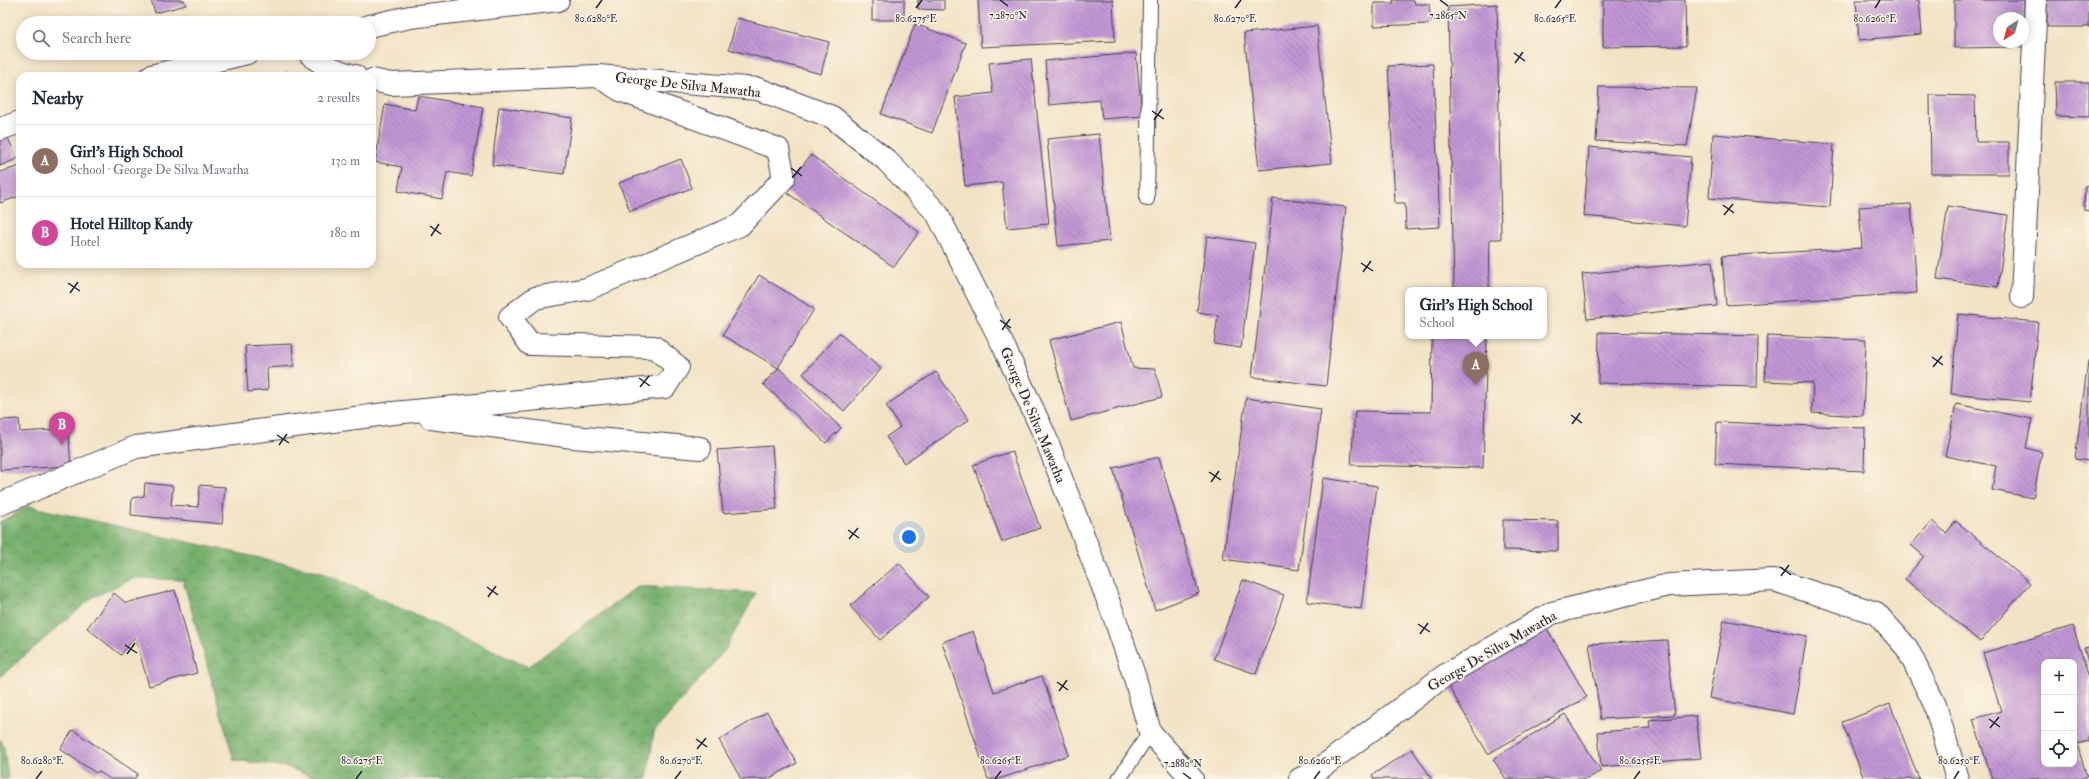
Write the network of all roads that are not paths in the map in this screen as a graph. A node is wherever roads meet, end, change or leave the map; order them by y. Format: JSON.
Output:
{"nodes":[{"id":1,"x":558,"y":0,"type":"edge"},
{"id":2,"x":1150,"y":0,"type":"edge"},
{"id":3,"x":2036,"y":0,"type":"edge"},
{"id":4,"x":376,"y":24,"type":"edge"},
{"id":5,"x":218,"y":60,"type":"edge"},
{"id":6,"x":318,"y":60,"type":"edge"},
{"id":7,"x":168,"y":72,"type":"edge"},
{"id":8,"x":341,"y":72,"type":"edge"},
{"id":9,"x":598,"y":76,"type":"junction"},
{"id":10,"x":376,"y":81,"type":"edge"},
{"id":11,"x":16,"y":123,"type":"edge"},
{"id":12,"x":0,"y":129,"type":"edge"},
{"id":13,"x":1148,"y":199,"type":"dead end"},
{"id":14,"x":2022,"y":297,"type":"dead end"},
{"id":15,"x":393,"y":413,"type":"junction"},
{"id":16,"x":700,"y":448,"type":"dead end"},
{"id":17,"x":0,"y":504,"type":"edge"},
{"id":18,"x":1150,"y":732,"type":"junction"},
{"id":19,"x":1119,"y":779,"type":"edge"},
{"id":20,"x":1192,"y":779,"type":"edge"},
{"id":21,"x":1300,"y":779,"type":"edge"},
{"id":22,"x":1957,"y":779,"type":"edge"}],
"edges":[{"from":1,"to":4,"type":"main road"},
{"from":2,"to":13,"type":"lane"},
{"from":3,"to":14,"type":"main road"},
{"from":5,"to":7,"type":"main road"},
{"from":6,"to":8,"type":"main road"},
{"from":9,"to":10,"type":"main road","name":"George De Silva Mawatha"},
{"from":9,"to":15,"type":"main road"},
{"from":9,"to":18,"type":"main road","name":"George De Silva Mawatha"},
{"from":11,"to":12,"type":"main road"},
{"from":15,"to":16,"type":"main road"},
{"from":15,"to":17,"type":"main road"},
{"from":18,"to":19,"type":"lane"},
{"from":18,"to":20,"type":"main road","name":"George De Silva Mawatha"},
{"from":21,"to":22,"type":"main road","name":"George De Silva Mawatha"}]}
